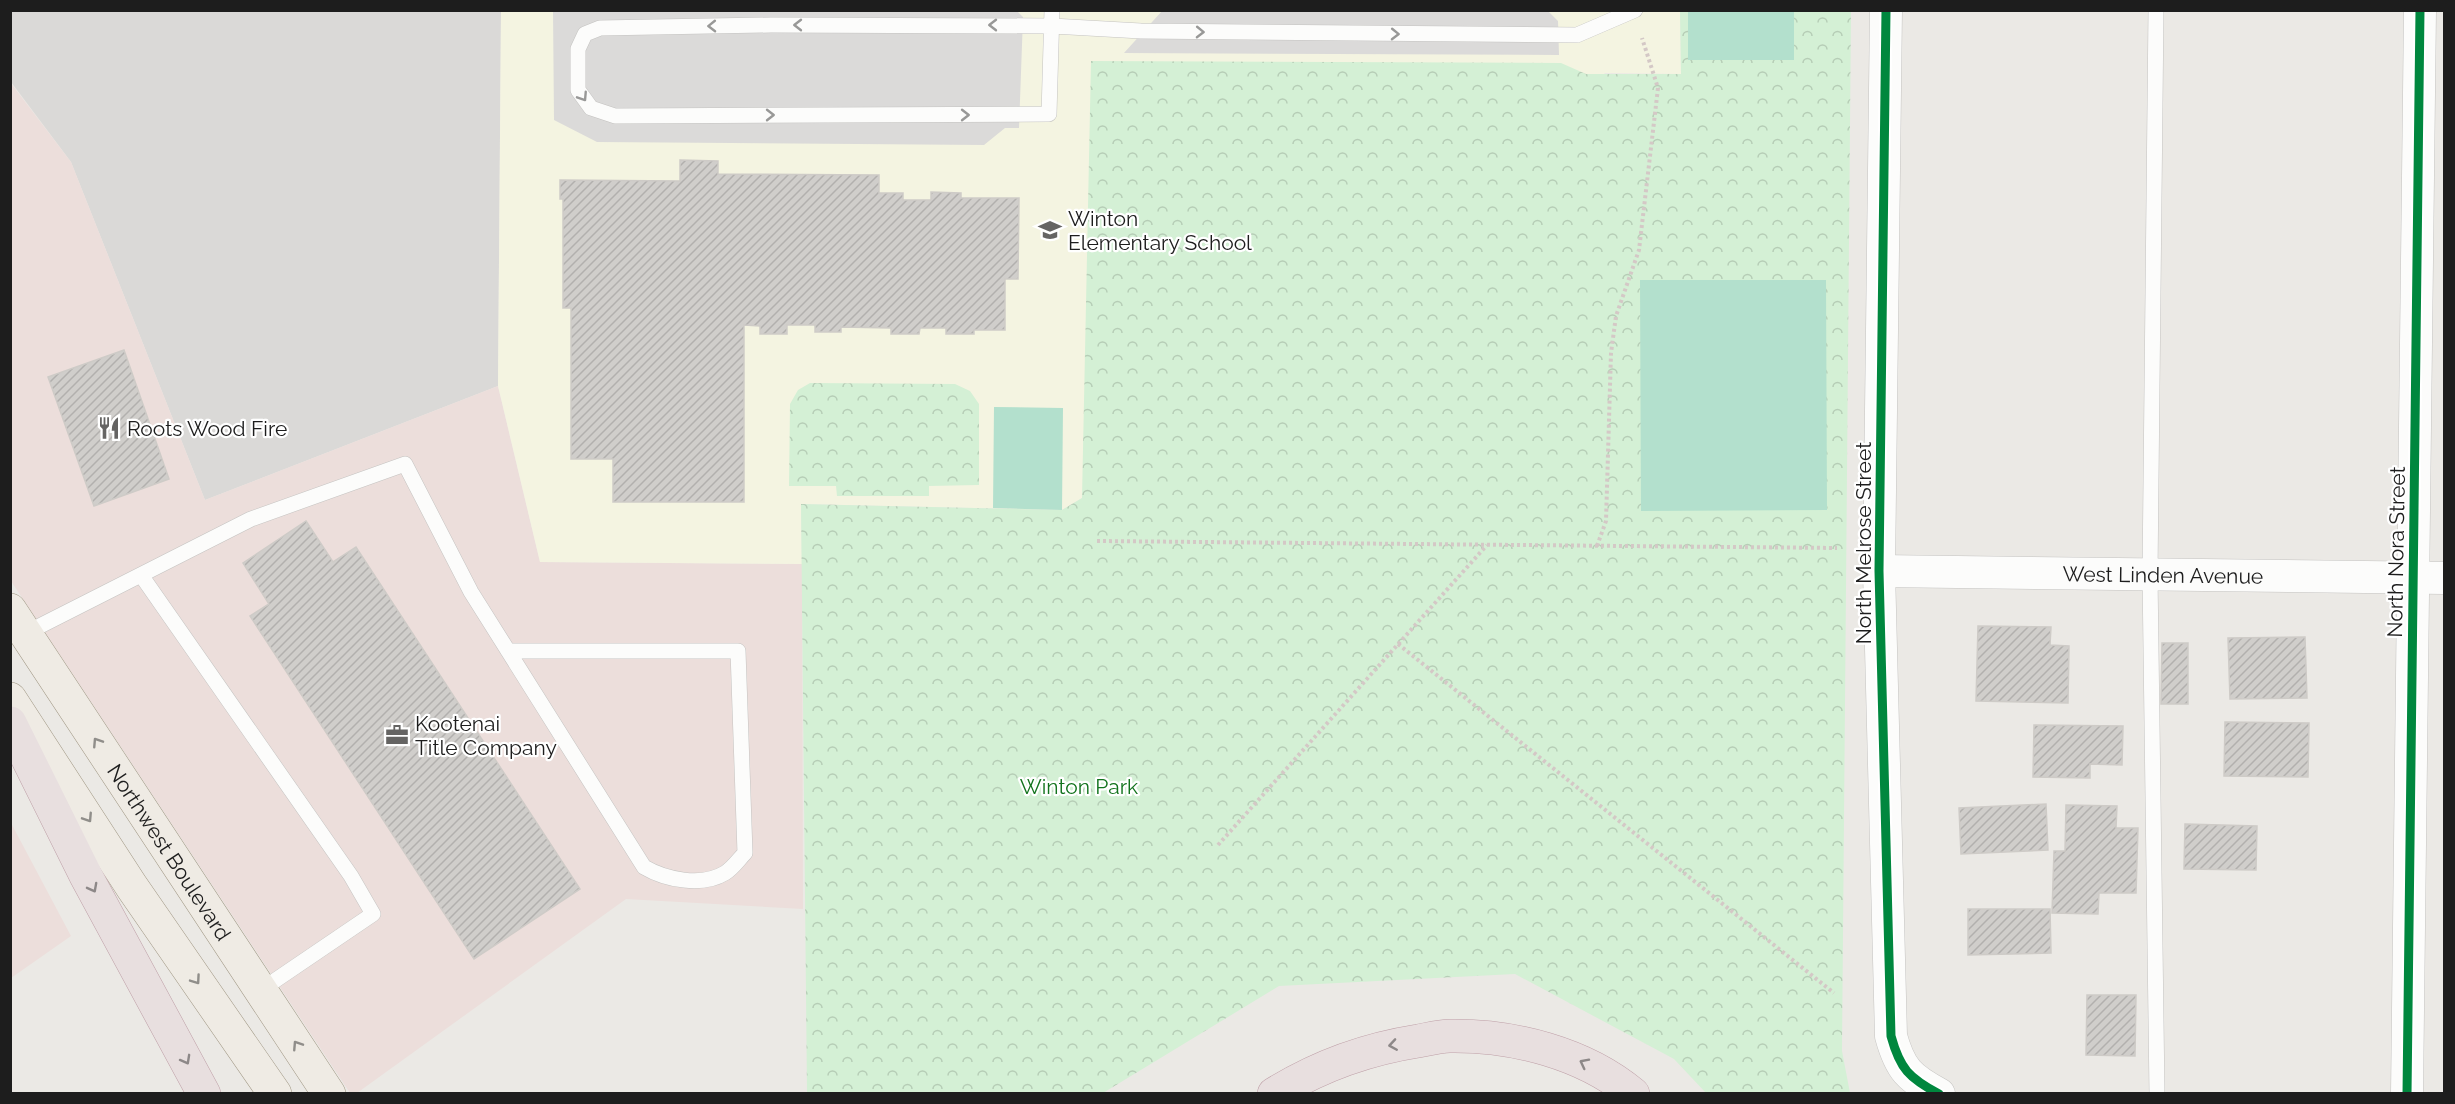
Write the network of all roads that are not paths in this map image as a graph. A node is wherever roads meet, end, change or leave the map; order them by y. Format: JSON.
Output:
{"nodes":[{"id":1,"x":1886,"y":10,"type":"edge"},
{"id":2,"x":2156,"y":10,"type":"edge"},
{"id":3,"x":2420,"y":10,"type":"edge"},
{"id":4,"x":1634,"y":11,"type":"edge"},
{"id":5,"x":772,"y":18,"type":"edge"},
{"id":6,"x":1052,"y":18,"type":"edge"},
{"id":7,"x":1879,"y":571,"type":"junction"},
{"id":8,"x":141,"y":575,"type":"junction"},
{"id":9,"x":2150,"y":575,"type":"junction"},
{"id":10,"x":2445,"y":578,"type":"edge"},
{"id":11,"x":2413,"y":579,"type":"junction"},
{"id":12,"x":18,"y":622,"type":"edge"},
{"id":13,"x":508,"y":651,"type":"junction"},
{"id":14,"x":10,"y":699,"type":"edge"},
{"id":15,"x":10,"y":723,"type":"edge"},
{"id":16,"x":261,"y":990,"type":"junction"},
{"id":17,"x":204,"y":1094,"type":"edge"},
{"id":18,"x":275,"y":1094,"type":"edge"},
{"id":19,"x":329,"y":1094,"type":"edge"},
{"id":20,"x":1274,"y":1094,"type":"edge"},
{"id":21,"x":1633,"y":1094,"type":"edge"},
{"id":22,"x":1938,"y":1094,"type":"edge"},
{"id":23,"x":2157,"y":1094,"type":"edge"},
{"id":24,"x":2407,"y":1094,"type":"edge"}],
"edges":[{"from":1,"to":7,"type":"street","name":"North Melrose Street"},
{"from":2,"to":9,"type":"lane"},
{"from":3,"to":11,"type":"street","name":"North Nora Street"},
{"from":6,"to":4,"type":"lane","one_way":true},
{"from":6,"to":5,"type":"lane","one_way":true},
{"from":5,"to":6,"type":"lane","one_way":true},
{"from":7,"to":9,"type":"street","name":"West Linden Avenue"},
{"from":7,"to":22,"type":"street","name":"North Melrose Street"},
{"from":8,"to":12,"type":"lane"},
{"from":8,"to":13,"type":"lane"},
{"from":8,"to":16,"type":"lane"},
{"from":9,"to":11,"type":"street","name":"West Linden Avenue"},
{"from":9,"to":23,"type":"lane"},
{"from":10,"to":11,"type":"street","name":"West Linden Avenue"},
{"from":11,"to":24,"type":"street","name":"North Nora Street"},
{"from":16,"to":12,"type":"main road","name":"Northwest Boulevard","one_way":true},
{"from":13,"to":13,"type":"lane"},
{"from":14,"to":18,"type":"main road","one_way":true},
{"from":15,"to":17,"type":"highway","one_way":true},
{"from":19,"to":16,"type":"main road","name":"Northwest Boulevard","one_way":true},
{"from":21,"to":20,"type":"highway","one_way":true}]}
